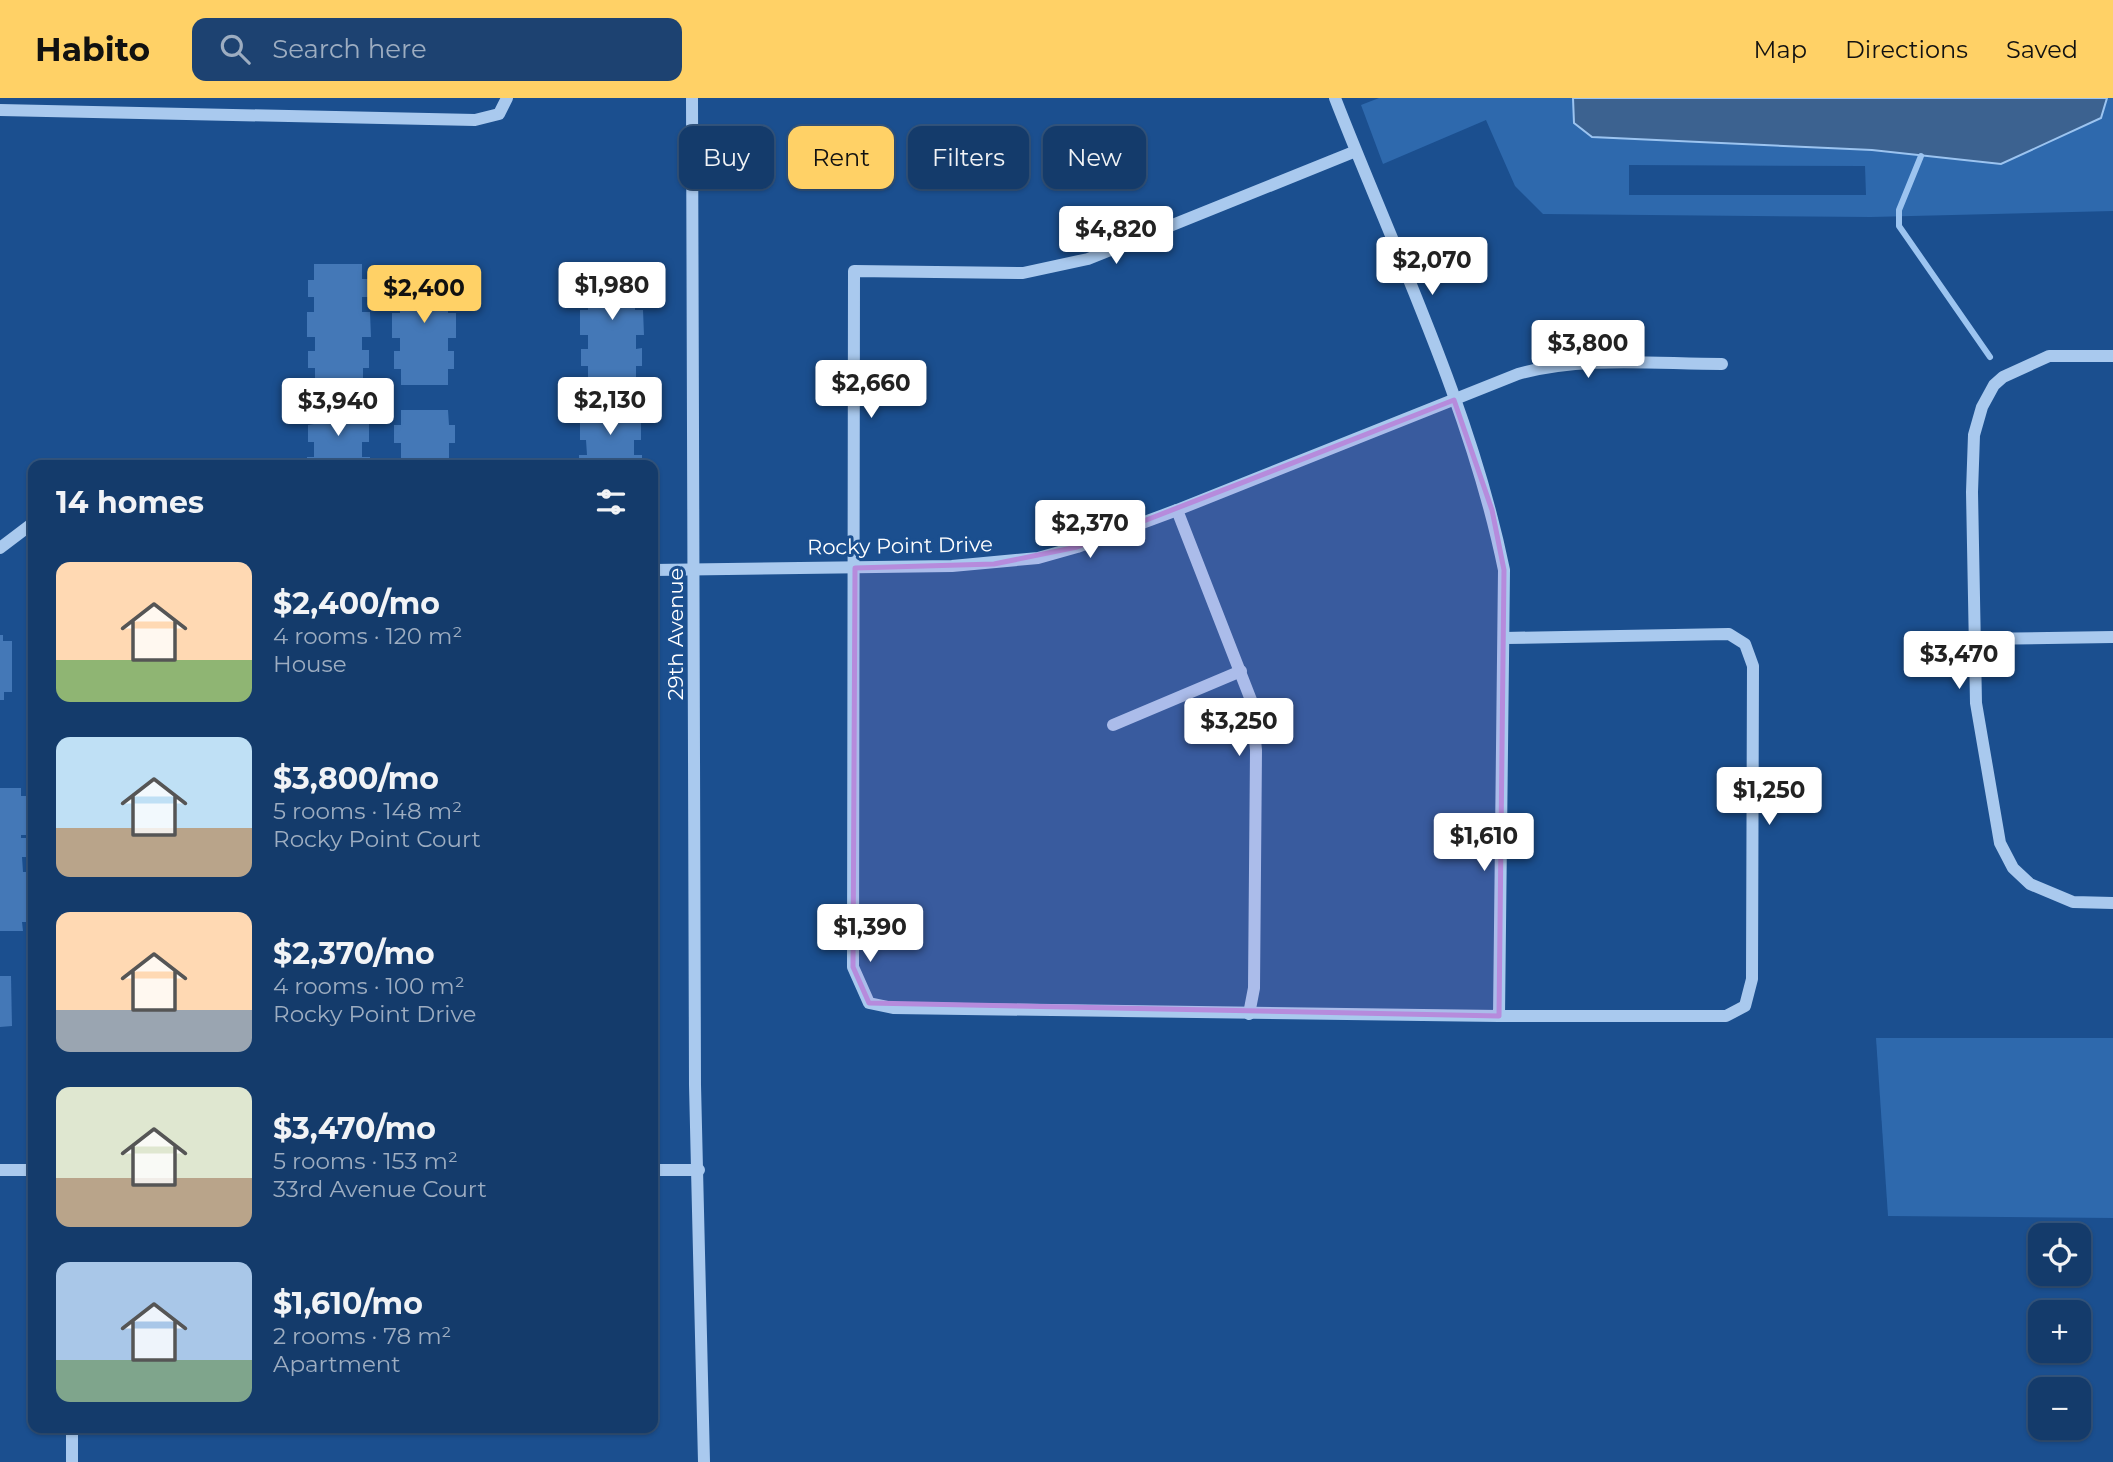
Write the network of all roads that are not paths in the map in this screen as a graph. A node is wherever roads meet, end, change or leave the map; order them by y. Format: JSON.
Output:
{"nodes":[{"id":1,"x":507,"y":98,"type":"edge"},
{"id":2,"x":692,"y":98,"type":"edge"},
{"id":3,"x":1335,"y":98,"type":"edge"},
{"id":4,"x":0,"y":110,"type":"edge"},
{"id":5,"x":1356,"y":151,"type":"junction"},
{"id":6,"x":2113,"y":356,"type":"edge"},
{"id":7,"x":1722,"y":365,"type":"dead end"},
{"id":8,"x":1454,"y":400,"type":"junction"},
{"id":9,"x":1177,"y":510,"type":"junction"},
{"id":10,"x":28,"y":527,"type":"edge"},
{"id":11,"x":0,"y":548,"type":"edge"},
{"id":12,"x":855,"y":568,"type":"junction"},
{"id":13,"x":695,"y":569,"type":"junction"},
{"id":14,"x":658,"y":570,"type":"edge"},
{"id":15,"x":1504,"y":638,"type":"junction"},
{"id":16,"x":2113,"y":638,"type":"edge"},
{"id":17,"x":1973,"y":639,"type":"junction"},
{"id":18,"x":1241,"y":671,"type":"junction"},
{"id":19,"x":1113,"y":725,"type":"dead end"},
{"id":20,"x":2113,"y":902,"type":"edge"},
{"id":21,"x":1249,"y":1014,"type":"junction"},
{"id":22,"x":1499,"y":1016,"type":"junction"},
{"id":23,"x":0,"y":1170,"type":"edge"},
{"id":24,"x":28,"y":1170,"type":"edge"},
{"id":25,"x":658,"y":1170,"type":"edge"},
{"id":26,"x":699,"y":1170,"type":"junction"},
{"id":27,"x":72,"y":1433,"type":"edge"},
{"id":28,"x":72,"y":1462,"type":"edge"},
{"id":29,"x":704,"y":1462,"type":"edge"}],
"edges":[{"from":1,"to":4,"type":"street"},
{"from":2,"to":13,"type":"street","name":"29th Avenue"},
{"from":3,"to":5,"type":"street"},
{"from":5,"to":8,"type":"street"},
{"from":5,"to":12,"type":"street"},
{"from":6,"to":17,"type":"street"},
{"from":7,"to":8,"type":"street","name":"Rocky Point Drive"},
{"from":8,"to":9,"type":"street","name":"Rocky Point Drive"},
{"from":8,"to":15,"type":"street"},
{"from":9,"to":12,"type":"street","name":"Rocky Point Drive"},
{"from":9,"to":18,"type":"street"},
{"from":10,"to":11,"type":"street"},
{"from":12,"to":13,"type":"street","name":"Rocky Point Drive"},
{"from":12,"to":21,"type":"street"},
{"from":13,"to":14,"type":"street","name":"Rocky Point Drive"},
{"from":13,"to":26,"type":"street","name":"29th Avenue"},
{"from":15,"to":22,"type":"street"},
{"from":15,"to":22,"type":"street"},
{"from":16,"to":17,"type":"street"},
{"from":17,"to":20,"type":"street"},
{"from":18,"to":19,"type":"street"},
{"from":18,"to":21,"type":"street"},
{"from":21,"to":22,"type":"street"},
{"from":23,"to":24,"type":"street"},
{"from":25,"to":26,"type":"street"},
{"from":26,"to":29,"type":"street","name":"29th Avenue"},
{"from":27,"to":28,"type":"street"}]}
